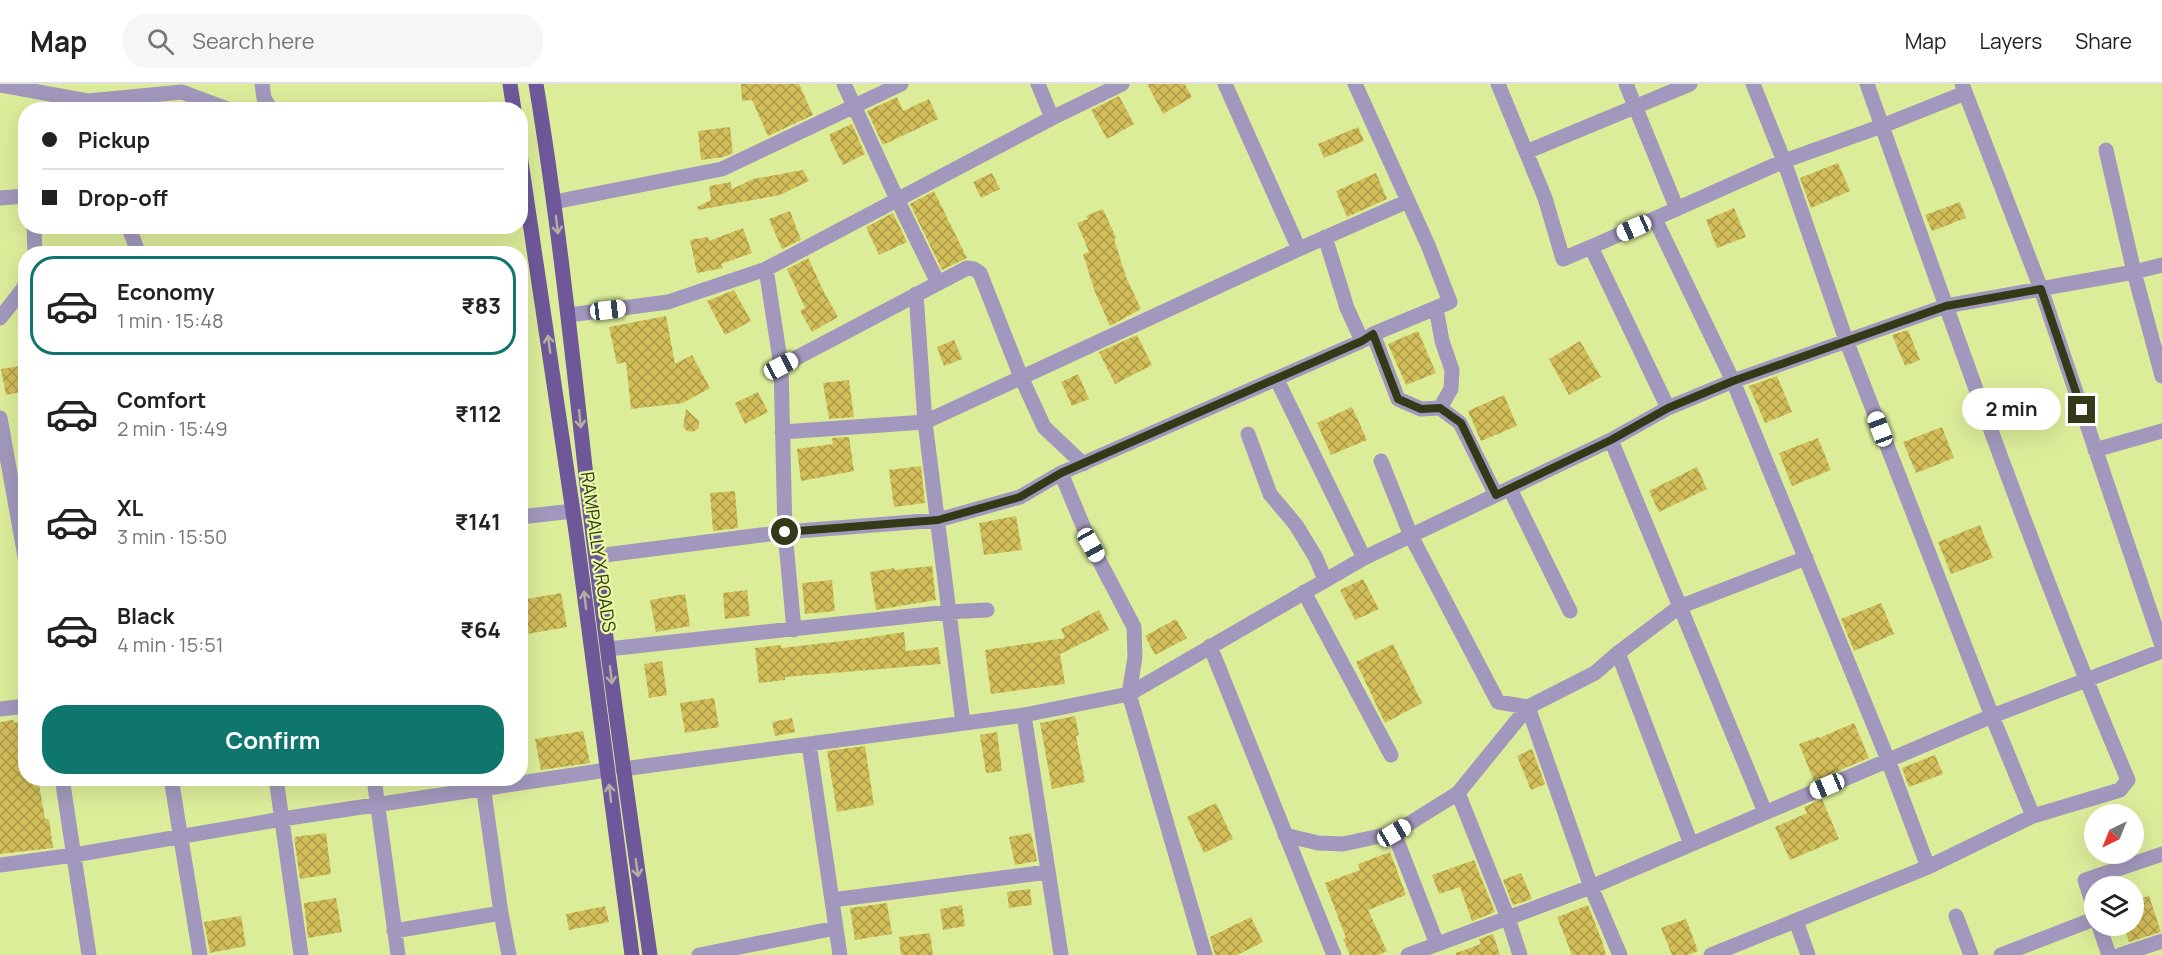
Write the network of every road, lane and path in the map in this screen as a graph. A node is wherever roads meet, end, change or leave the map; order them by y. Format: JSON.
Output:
{"nodes":[{"id":1,"x":262,"y":84,"type":"edge"},
{"id":2,"x":510,"y":84,"type":"edge"},
{"id":3,"x":536,"y":84,"type":"edge"},
{"id":4,"x":844,"y":84,"type":"edge"},
{"id":5,"x":901,"y":84,"type":"edge"},
{"id":6,"x":1038,"y":84,"type":"edge"},
{"id":7,"x":1122,"y":84,"type":"edge"},
{"id":8,"x":1226,"y":84,"type":"edge"},
{"id":9,"x":1355,"y":84,"type":"edge"},
{"id":10,"x":1498,"y":84,"type":"edge"},
{"id":11,"x":1626,"y":84,"type":"edge"},
{"id":12,"x":1690,"y":84,"type":"edge"},
{"id":13,"x":1753,"y":84,"type":"edge"},
{"id":14,"x":1867,"y":84,"type":"edge"},
{"id":15,"x":0,"y":85,"type":"edge"},
{"id":16,"x":181,"y":88,"type":"edge"},
{"id":17,"x":1964,"y":88,"type":"edge"},
{"id":18,"x":212,"y":102,"type":"edge"},
{"id":19,"x":266,"y":102,"type":"edge"},
{"id":20,"x":513,"y":102,"type":"edge"},
{"id":21,"x":854,"y":107,"type":"junction"},
{"id":22,"x":1635,"y":108,"type":"junction"},
{"id":23,"x":1052,"y":118,"type":"junction"},
{"id":24,"x":1882,"y":126,"type":"junction"},
{"id":25,"x":546,"y":148,"type":"junction"},
{"id":26,"x":528,"y":149,"type":"edge"},
{"id":27,"x":2106,"y":150,"type":"dead end"},
{"id":28,"x":1526,"y":152,"type":"junction"},
{"id":29,"x":1784,"y":161,"type":"junction"},
{"id":30,"x":18,"y":197,"type":"edge"},
{"id":31,"x":0,"y":198,"type":"edge"},
{"id":32,"x":897,"y":199,"type":"junction"},
{"id":33,"x":1408,"y":201,"type":"junction"},
{"id":34,"x":554,"y":202,"type":"junction"},
{"id":35,"x":528,"y":209,"type":"edge"},
{"id":36,"x":1677,"y":209,"type":"junction"},
{"id":37,"x":1655,"y":219,"type":"junction"},
{"id":38,"x":1324,"y":237,"type":"junction"},
{"id":39,"x":1592,"y":248,"type":"junction"},
{"id":40,"x":1299,"y":249,"type":"junction"},
{"id":41,"x":2162,"y":265,"type":"edge"},
{"id":42,"x":766,"y":269,"type":"junction"},
{"id":43,"x":2134,"y":272,"type":"junction"},
{"id":44,"x":938,"y":283,"type":"junction"},
{"id":45,"x":2041,"y":289,"type":"junction"},
{"id":46,"x":916,"y":294,"type":"junction"},
{"id":47,"x":18,"y":296,"type":"edge"},
{"id":48,"x":1946,"y":306,"type":"junction"},
{"id":49,"x":1436,"y":308,"type":"junction"},
{"id":50,"x":568,"y":315,"type":"junction"},
{"id":51,"x":0,"y":318,"type":"edge"},
{"id":52,"x":1367,"y":337,"type":"junction"},
{"id":53,"x":1846,"y":340,"type":"junction"},
{"id":54,"x":781,"y":366,"type":"junction"},
{"id":55,"x":2162,"y":376,"type":"edge"},
{"id":56,"x":1021,"y":377,"type":"junction"},
{"id":57,"x":1277,"y":380,"type":"junction"},
{"id":58,"x":1733,"y":381,"type":"junction"},
{"id":59,"x":1440,"y":408,"type":"junction"},
{"id":60,"x":1668,"y":408,"type":"junction"},
{"id":61,"x":0,"y":418,"type":"edge"},
{"id":62,"x":925,"y":422,"type":"junction"},
{"id":63,"x":2162,"y":431,"type":"edge"},
{"id":64,"x":782,"y":432,"type":"junction"},
{"id":65,"x":1248,"y":434,"type":"dead end"},
{"id":66,"x":1611,"y":440,"type":"junction"},
{"id":67,"x":2096,"y":450,"type":"junction"},
{"id":68,"x":1381,"y":461,"type":"dead end"},
{"id":69,"x":1083,"y":464,"type":"junction"},
{"id":70,"x":1061,"y":473,"type":"junction"},
{"id":71,"x":18,"y":490,"type":"edge"},
{"id":72,"x":1503,"y":492,"type":"junction"},
{"id":73,"x":573,"y":511,"type":"junction"},
{"id":74,"x":528,"y":516,"type":"edge"},
{"id":75,"x":938,"y":520,"type":"junction"},
{"id":76,"x":785,"y":532,"type":"junction"},
{"id":77,"x":1411,"y":536,"type":"junction"},
{"id":78,"x":597,"y":556,"type":"junction"},
{"id":79,"x":1364,"y":558,"type":"junction"},
{"id":80,"x":1806,"y":558,"type":"junction"},
{"id":81,"x":1325,"y":580,"type":"junction"},
{"id":82,"x":1304,"y":592,"type":"junction"},
{"id":83,"x":1679,"y":607,"type":"junction"},
{"id":84,"x":987,"y":610,"type":"dead end"},
{"id":85,"x":1570,"y":611,"type":"dead end"},
{"id":86,"x":948,"y":612,"type":"junction"},
{"id":87,"x":794,"y":630,"type":"junction"},
{"id":88,"x":1210,"y":646,"type":"junction"},
{"id":89,"x":2162,"y":646,"type":"edge"},
{"id":90,"x":608,"y":649,"type":"junction"},
{"id":91,"x":2162,"y":651,"type":"edge"},
{"id":92,"x":1618,"y":653,"type":"junction"},
{"id":93,"x":2085,"y":680,"type":"junction"},
{"id":94,"x":1129,"y":694,"type":"junction"},
{"id":95,"x":18,"y":707,"type":"edge"},
{"id":96,"x":1528,"y":707,"type":"junction"},
{"id":97,"x":0,"y":709,"type":"edge"},
{"id":98,"x":1024,"y":715,"type":"junction"},
{"id":99,"x":1992,"y":716,"type":"junction"},
{"id":100,"x":963,"y":723,"type":"junction"},
{"id":101,"x":809,"y":744,"type":"junction"},
{"id":102,"x":1391,"y":755,"type":"dead end"},
{"id":103,"x":1888,"y":760,"type":"junction"},
{"id":104,"x":615,"y":769,"type":"junction"},
{"id":105,"x":528,"y":779,"type":"edge"},
{"id":106,"x":63,"y":786,"type":"edge"},
{"id":107,"x":172,"y":786,"type":"edge"},
{"id":108,"x":277,"y":786,"type":"edge"},
{"id":109,"x":375,"y":786,"type":"edge"},
{"id":110,"x":473,"y":786,"type":"edge"},
{"id":111,"x":483,"y":786,"type":"edge"},
{"id":112,"x":1458,"y":793,"type":"junction"},
{"id":113,"x":377,"y":806,"type":"junction"},
{"id":114,"x":1765,"y":812,"type":"junction"},
{"id":115,"x":2033,"y":816,"type":"junction"},
{"id":116,"x":282,"y":819,"type":"junction"},
{"id":117,"x":1394,"y":833,"type":"junction"},
{"id":118,"x":1286,"y":835,"type":"junction"},
{"id":119,"x":179,"y":836,"type":"junction"},
{"id":120,"x":1691,"y":844,"type":"junction"},
{"id":121,"x":2162,"y":854,"type":"edge"},
{"id":122,"x":74,"y":855,"type":"junction"},
{"id":123,"x":0,"y":865,"type":"edge"},
{"id":124,"x":1928,"y":867,"type":"junction"},
{"id":125,"x":1048,"y":872,"type":"junction"},
{"id":126,"x":2097,"y":876,"type":"edge"},
{"id":127,"x":1591,"y":887,"type":"junction"},
{"id":128,"x":832,"y":900,"type":"junction"},
{"id":129,"x":501,"y":913,"type":"junction"},
{"id":130,"x":1956,"y":916,"type":"dead end"},
{"id":131,"x":1508,"y":918,"type":"junction"},
{"id":132,"x":1796,"y":921,"type":"junction"},
{"id":133,"x":2084,"y":923,"type":"edge"},
{"id":134,"x":836,"y":928,"type":"junction"},
{"id":135,"x":394,"y":931,"type":"junction"},
{"id":136,"x":2102,"y":936,"type":"edge"},
{"id":137,"x":2162,"y":941,"type":"edge"},
{"id":138,"x":1437,"y":944,"type":"junction"},
{"id":139,"x":89,"y":955,"type":"edge"},
{"id":140,"x":200,"y":955,"type":"edge"},
{"id":141,"x":301,"y":955,"type":"edge"},
{"id":142,"x":398,"y":955,"type":"edge"},
{"id":143,"x":509,"y":955,"type":"edge"},
{"id":144,"x":632,"y":955,"type":"edge"},
{"id":145,"x":650,"y":955,"type":"edge"},
{"id":146,"x":699,"y":955,"type":"edge"},
{"id":147,"x":840,"y":955,"type":"edge"},
{"id":148,"x":1060,"y":955,"type":"edge"},
{"id":149,"x":1205,"y":955,"type":"edge"},
{"id":150,"x":1334,"y":955,"type":"edge"},
{"id":151,"x":1408,"y":955,"type":"edge"},
{"id":152,"x":1520,"y":955,"type":"edge"},
{"id":153,"x":1620,"y":955,"type":"edge"},
{"id":154,"x":1711,"y":955,"type":"edge"},
{"id":155,"x":1808,"y":955,"type":"edge"},
{"id":156,"x":1971,"y":955,"type":"edge"},
{"id":157,"x":2001,"y":955,"type":"edge"},
{"id":158,"x":2109,"y":955,"type":"edge"},
{"id":159,"x":2120,"y":955,"type":"edge"}],
"edges":[{"from":1,"to":19,"type":"street"},
{"from":2,"to":20,"type":"main road"},
{"from":3,"to":25,"type":"main road"},
{"from":4,"to":21,"type":"street"},
{"from":5,"to":21,"type":"street"},
{"from":6,"to":23,"type":"street"},
{"from":7,"to":23,"type":"street"},
{"from":8,"to":40,"type":"street"},
{"from":9,"to":33,"type":"street"},
{"from":10,"to":28,"type":"street"},
{"from":11,"to":22,"type":"street"},
{"from":12,"to":22,"type":"street"},
{"from":13,"to":29,"type":"street"},
{"from":14,"to":24,"type":"street"},
{"from":15,"to":16,"type":"street"},
{"from":16,"to":18,"type":"street"},
{"from":17,"to":24,"type":"street"},
{"from":17,"to":45,"type":"street"},
{"from":21,"to":32,"type":"street"},
{"from":21,"to":34,"type":"street"},
{"from":22,"to":28,"type":"street"},
{"from":22,"to":36,"type":"street"},
{"from":23,"to":32,"type":"street"},
{"from":24,"to":29,"type":"street"},
{"from":24,"to":48,"type":"street"},
{"from":25,"to":26,"type":"main road"},
{"from":25,"to":34,"type":"main road"},
{"from":27,"to":43,"type":"street"},
{"from":28,"to":39,"type":"street"},
{"from":29,"to":36,"type":"street"},
{"from":29,"to":53,"type":"street"},
{"from":30,"to":31,"type":"street"},
{"from":32,"to":42,"type":"street"},
{"from":32,"to":44,"type":"street"},
{"from":33,"to":38,"type":"street"},
{"from":33,"to":49,"type":"street"},
{"from":34,"to":50,"type":"main road","one_way":true},
{"from":73,"to":35,"type":"main road","name":"RAMPALLY X ROADS","one_way":true},
{"from":36,"to":37,"type":"street"},
{"from":37,"to":39,"type":"street"},
{"from":37,"to":58,"type":"street"},
{"from":38,"to":40,"type":"street"},
{"from":38,"to":52,"type":"street"},
{"from":39,"to":60,"type":"street"},
{"from":40,"to":56,"type":"street"},
{"from":41,"to":43,"type":"street"},
{"from":42,"to":50,"type":"street"},
{"from":42,"to":54,"type":"street"},
{"from":43,"to":45,"type":"street"},
{"from":43,"to":55,"type":"street"},
{"from":44,"to":46,"type":"street"},
{"from":44,"to":56,"type":"street"},
{"from":45,"to":48,"type":"street"},
{"from":45,"to":67,"type":"street"},
{"from":46,"to":54,"type":"street"},
{"from":46,"to":62,"type":"street"},
{"from":47,"to":51,"type":"street"},
{"from":48,"to":53,"type":"street"},
{"from":48,"to":93,"type":"street"},
{"from":49,"to":52,"type":"street"},
{"from":49,"to":59,"type":"street"},
{"from":50,"to":78,"type":"main road","one_way":true},
{"from":52,"to":57,"type":"street"},
{"from":52,"to":59,"type":"street"},
{"from":53,"to":58,"type":"street"},
{"from":53,"to":99,"type":"street"},
{"from":54,"to":64,"type":"street"},
{"from":56,"to":62,"type":"street"},
{"from":56,"to":69,"type":"street"},
{"from":57,"to":69,"type":"street"},
{"from":57,"to":79,"type":"street"},
{"from":58,"to":60,"type":"street"},
{"from":58,"to":80,"type":"street"},
{"from":59,"to":72,"type":"street"},
{"from":60,"to":66,"type":"street"},
{"from":61,"to":71,"type":"street"},
{"from":62,"to":64,"type":"street"},
{"from":62,"to":75,"type":"street"},
{"from":63,"to":67,"type":"street"},
{"from":64,"to":76,"type":"street"},
{"from":65,"to":81,"type":"street"},
{"from":66,"to":72,"type":"street"},
{"from":66,"to":83,"type":"street"},
{"from":67,"to":89,"type":"street"},
{"from":68,"to":77,"type":"street"},
{"from":69,"to":70,"type":"street"},
{"from":70,"to":75,"type":"street"},
{"from":70,"to":94,"type":"street"},
{"from":72,"to":77,"type":"street"},
{"from":72,"to":85,"type":"street"},
{"from":73,"to":74,"type":"street"},
{"from":104,"to":73,"type":"main road","name":"RAMPALLY X ROADS","one_way":true},
{"from":75,"to":76,"type":"street"},
{"from":75,"to":86,"type":"street"},
{"from":76,"to":78,"type":"street"},
{"from":76,"to":87,"type":"street"},
{"from":77,"to":79,"type":"street"},
{"from":77,"to":96,"type":"street"},
{"from":78,"to":90,"type":"main road"},
{"from":79,"to":81,"type":"street"},
{"from":80,"to":83,"type":"street"},
{"from":80,"to":103,"type":"street"},
{"from":81,"to":82,"type":"street"},
{"from":82,"to":88,"type":"street"},
{"from":82,"to":102,"type":"street"},
{"from":83,"to":92,"type":"street"},
{"from":83,"to":114,"type":"street"},
{"from":84,"to":86,"type":"street"},
{"from":86,"to":87,"type":"street"},
{"from":86,"to":100,"type":"street"},
{"from":87,"to":90,"type":"street"},
{"from":88,"to":94,"type":"street"},
{"from":88,"to":118,"type":"street"},
{"from":90,"to":104,"type":"main road","one_way":true},
{"from":91,"to":93,"type":"street"},
{"from":92,"to":96,"type":"street"},
{"from":92,"to":120,"type":"street"},
{"from":93,"to":99,"type":"street"},
{"from":93,"to":115,"type":"street"},
{"from":94,"to":98,"type":"street"},
{"from":94,"to":149,"type":"street"},
{"from":95,"to":97,"type":"street"},
{"from":96,"to":112,"type":"street"},
{"from":96,"to":127,"type":"street"},
{"from":98,"to":100,"type":"street"},
{"from":98,"to":125,"type":"street"},
{"from":99,"to":103,"type":"street"},
{"from":99,"to":115,"type":"street"},
{"from":100,"to":101,"type":"street"},
{"from":101,"to":104,"type":"street"},
{"from":101,"to":128,"type":"street"},
{"from":103,"to":114,"type":"street"},
{"from":103,"to":124,"type":"street"},
{"from":104,"to":105,"type":"street"},
{"from":144,"to":104,"type":"main road","name":"RAMPALLY X ROADS","one_way":true},
{"from":104,"to":145,"type":"main road","one_way":true},
{"from":106,"to":122,"type":"street"},
{"from":107,"to":119,"type":"street"},
{"from":108,"to":116,"type":"street"},
{"from":109,"to":113,"type":"street"},
{"from":110,"to":113,"type":"street"},
{"from":111,"to":129,"type":"street"},
{"from":112,"to":117,"type":"street"},
{"from":112,"to":131,"type":"street"},
{"from":113,"to":116,"type":"street"},
{"from":113,"to":135,"type":"street"},
{"from":114,"to":120,"type":"street"},
{"from":115,"to":124,"type":"street"},
{"from":116,"to":119,"type":"street"},
{"from":116,"to":141,"type":"street"},
{"from":117,"to":118,"type":"street"},
{"from":117,"to":138,"type":"street"},
{"from":118,"to":150,"type":"street"},
{"from":119,"to":122,"type":"street"},
{"from":119,"to":140,"type":"street"},
{"from":120,"to":127,"type":"street"},
{"from":121,"to":126,"type":"street"},
{"from":122,"to":123,"type":"street"},
{"from":122,"to":139,"type":"street"},
{"from":124,"to":132,"type":"street"},
{"from":125,"to":128,"type":"street"},
{"from":125,"to":148,"type":"street"},
{"from":127,"to":131,"type":"street"},
{"from":127,"to":153,"type":"street"},
{"from":128,"to":134,"type":"street"},
{"from":129,"to":135,"type":"street"},
{"from":129,"to":143,"type":"street"},
{"from":130,"to":156,"type":"street"},
{"from":131,"to":138,"type":"street"},
{"from":131,"to":152,"type":"street"},
{"from":132,"to":154,"type":"street"},
{"from":132,"to":155,"type":"street"},
{"from":133,"to":157,"type":"street"},
{"from":134,"to":146,"type":"street"},
{"from":134,"to":147,"type":"street"},
{"from":135,"to":142,"type":"street"},
{"from":136,"to":158,"type":"street"},
{"from":137,"to":159,"type":"street"},
{"from":138,"to":151,"type":"street"}]}
